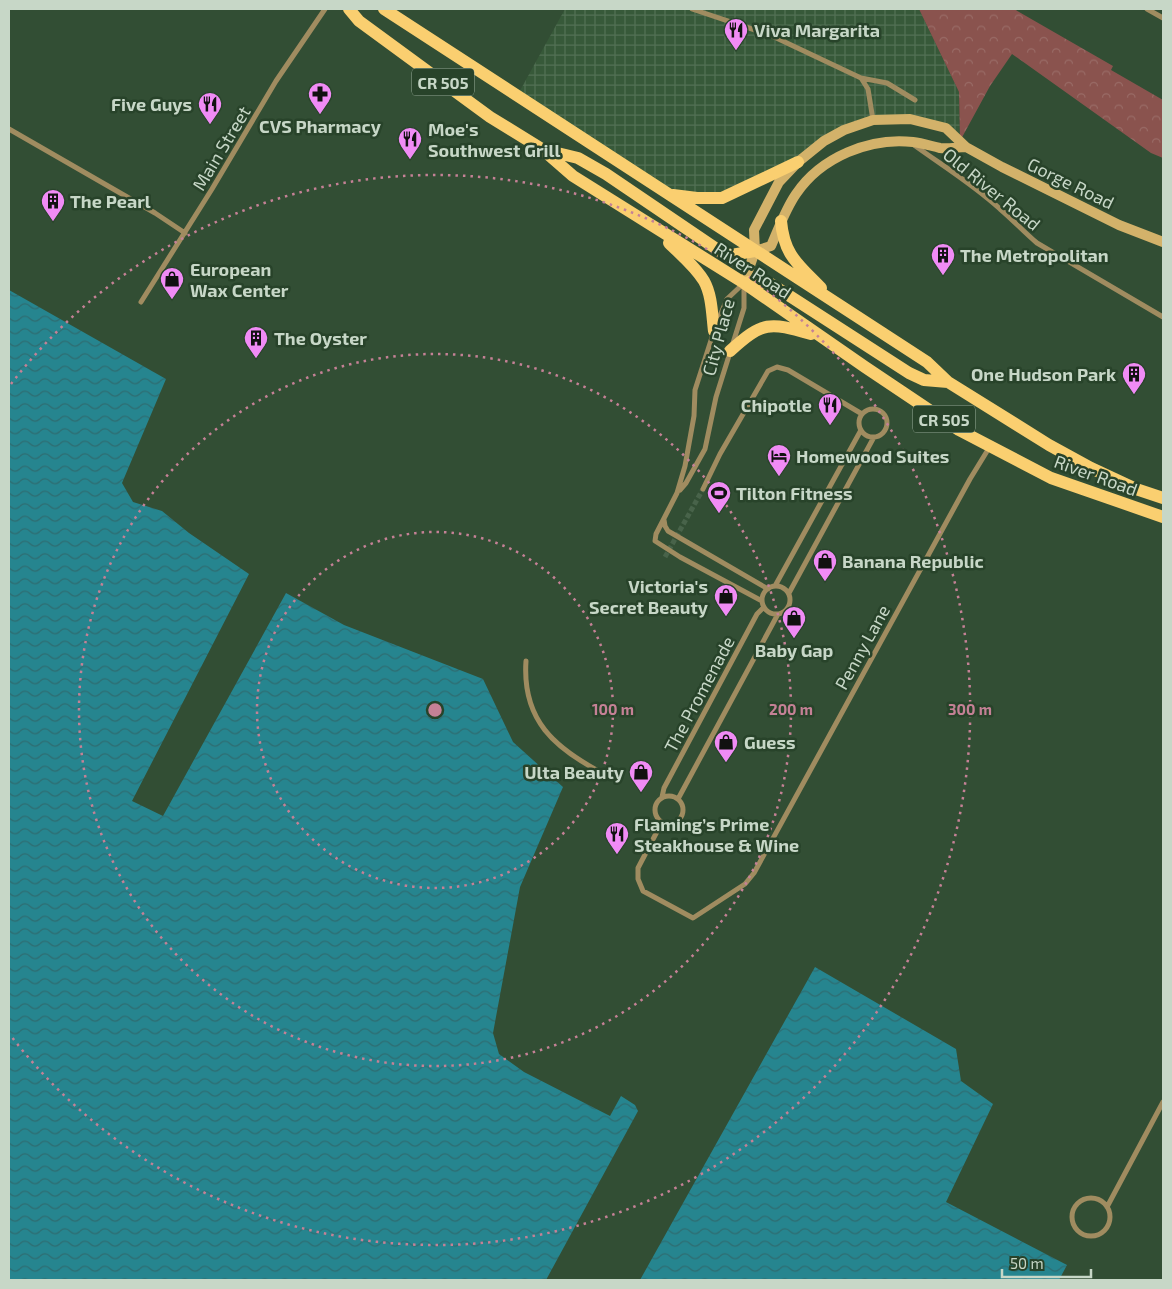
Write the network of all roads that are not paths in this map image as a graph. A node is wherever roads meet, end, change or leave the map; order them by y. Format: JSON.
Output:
{"nodes":[{"id":1,"x":325,"y":9,"type":"edge"},
{"id":2,"x":350,"y":9,"type":"edge"},
{"id":3,"x":384,"y":9,"type":"edge"},
{"id":4,"x":692,"y":9,"type":"edge"},
{"id":5,"x":1147,"y":9,"type":"edge"},
{"id":6,"x":1163,"y":18,"type":"edge"},
{"id":7,"x":861,"y":78,"type":"junction"},
{"id":8,"x":915,"y":100,"type":"dead end"},
{"id":9,"x":873,"y":120,"type":"junction"},
{"id":10,"x":9,"y":129,"type":"edge"},
{"id":11,"x":909,"y":142,"type":"junction"},
{"id":12,"x":966,"y":147,"type":"junction"},
{"id":13,"x":542,"y":149,"type":"junction"},
{"id":14,"x":798,"y":162,"type":"junction"},
{"id":15,"x":671,"y":195,"type":"junction"},
{"id":16,"x":782,"y":221,"type":"junction"},
{"id":17,"x":650,"y":226,"type":"junction"},
{"id":18,"x":185,"y":233,"type":"junction"},
{"id":19,"x":1163,"y":242,"type":"edge"},
{"id":20,"x":755,"y":251,"type":"junction"},
{"id":21,"x":744,"y":283,"type":"junction"},
{"id":22,"x":141,"y":302,"type":"dead end"},
{"id":23,"x":841,"y":307,"type":"junction"},
{"id":24,"x":1163,"y":317,"type":"edge"},
{"id":25,"x":714,"y":331,"type":"junction"},
{"id":26,"x":822,"y":338,"type":"junction"},
{"id":27,"x":730,"y":351,"type":"junction"},
{"id":28,"x":948,"y":382,"type":"junction"},
{"id":29,"x":862,"y":414,"type":"junction"},
{"id":30,"x":860,"y":430,"type":"junction"},
{"id":31,"x":874,"y":437,"type":"junction"},
{"id":32,"x":989,"y":447,"type":"junction"},
{"id":33,"x":703,"y":489,"type":"tunnel mouth"},
{"id":34,"x":677,"y":493,"type":"junction"},
{"id":35,"x":1163,"y":498,"type":"edge"},
{"id":36,"x":1163,"y":517,"type":"edge"},
{"id":37,"x":664,"y":518,"type":"junction"},
{"id":38,"x":775,"y":586,"type":"junction"},
{"id":39,"x":768,"y":589,"type":"junction"},
{"id":40,"x":789,"y":593,"type":"junction"},
{"id":41,"x":763,"y":604,"type":"junction"},
{"id":42,"x":778,"y":614,"type":"junction"},
{"id":43,"x":526,"y":661,"type":"dead end"},
{"id":44,"x":604,"y":774,"type":"dead end"},
{"id":45,"x":662,"y":797,"type":"junction"},
{"id":46,"x":678,"y":799,"type":"junction"},
{"id":47,"x":662,"y":822,"type":"junction"},
{"id":48,"x":1163,"y":1102,"type":"edge"},
{"id":49,"x":1107,"y":1206,"type":"junction"}],
"edges":[{"from":1,"to":18,"type":"street","name":"Main Street"},
{"from":2,"to":13,"type":"main road","name":"River Road","number":"CR 505"},
{"from":3,"to":15,"type":"main road","name":"River Road","number":"CR 505"},
{"from":4,"to":7,"type":"street"},
{"from":5,"to":6,"type":"street"},
{"from":7,"to":8,"type":"street"},
{"from":7,"to":9,"type":"street"},
{"from":9,"to":12,"type":"main road","name":"Gorge Road"},
{"from":9,"to":14,"type":"main road","name":"Gorge Road"},
{"from":10,"to":18,"type":"street"},
{"from":11,"to":12,"type":"main road"},
{"from":11,"to":16,"type":"main road"},
{"from":11,"to":24,"type":"street","name":"Old River Road"},
{"from":12,"to":19,"type":"main road","name":"Gorge Road"},
{"from":13,"to":17,"type":"main road","name":"River Road","number":"CR 505"},
{"from":13,"to":20,"type":"main road"},
{"from":14,"to":15,"type":"main road"},
{"from":14,"to":20,"type":"main road","name":"Gorge Road"},
{"from":15,"to":20,"type":"main road","name":"River Road","number":"CR 505"},
{"from":16,"to":20,"type":"main road"},
{"from":16,"to":23,"type":"main road"},
{"from":17,"to":21,"type":"main road","name":"River Road","number":"CR 505"},
{"from":17,"to":25,"type":"main road"},
{"from":18,"to":22,"type":"street","name":"Main Street"},
{"from":20,"to":21,"type":"main road","name":"Gorge Road"},
{"from":20,"to":23,"type":"main road","name":"River Road","number":"CR 505"},
{"from":21,"to":25,"type":"street","name":"City Place"},
{"from":21,"to":26,"type":"main road","name":"River Road","number":"CR 505"},
{"from":21,"to":27,"type":"street","name":"City Place"},
{"from":21,"to":28,"type":"main road"},
{"from":23,"to":28,"type":"main road","name":"River Road","number":"CR 505"},
{"from":25,"to":34,"type":"street","name":"City Place"},
{"from":26,"to":27,"type":"main road"},
{"from":26,"to":32,"type":"main road","name":"River Road","number":"CR 505"},
{"from":27,"to":34,"type":"street","name":"City Place"},
{"from":28,"to":35,"type":"main road","name":"River Road","number":"CR 505"},
{"from":29,"to":30,"type":"street"},
{"from":29,"to":31,"type":"street"},
{"from":29,"to":33,"type":"street"},
{"from":30,"to":31,"type":"street"},
{"from":30,"to":38,"type":"street"},
{"from":31,"to":40,"type":"street"},
{"from":32,"to":36,"type":"main road","name":"River Road","number":"CR 505"},
{"from":32,"to":47,"type":"street","name":"Penny Lane"},
{"from":34,"to":37,"type":"street","name":"City Place"},
{"from":37,"to":39,"type":"street"},
{"from":37,"to":41,"type":"street","name":"City Place"},
{"from":38,"to":39,"type":"street"},
{"from":38,"to":40,"type":"street"},
{"from":39,"to":41,"type":"street"},
{"from":40,"to":42,"type":"street"},
{"from":41,"to":42,"type":"street"},
{"from":41,"to":45,"type":"street","name":"The Promenade"},
{"from":42,"to":46,"type":"street","name":"The Promenade"},
{"from":43,"to":44,"type":"street"},
{"from":45,"to":46,"type":"street"},
{"from":45,"to":47,"type":"street"},
{"from":46,"to":47,"type":"street"},
{"from":48,"to":49,"type":"street"},
{"from":49,"to":49,"type":"street"}]}
